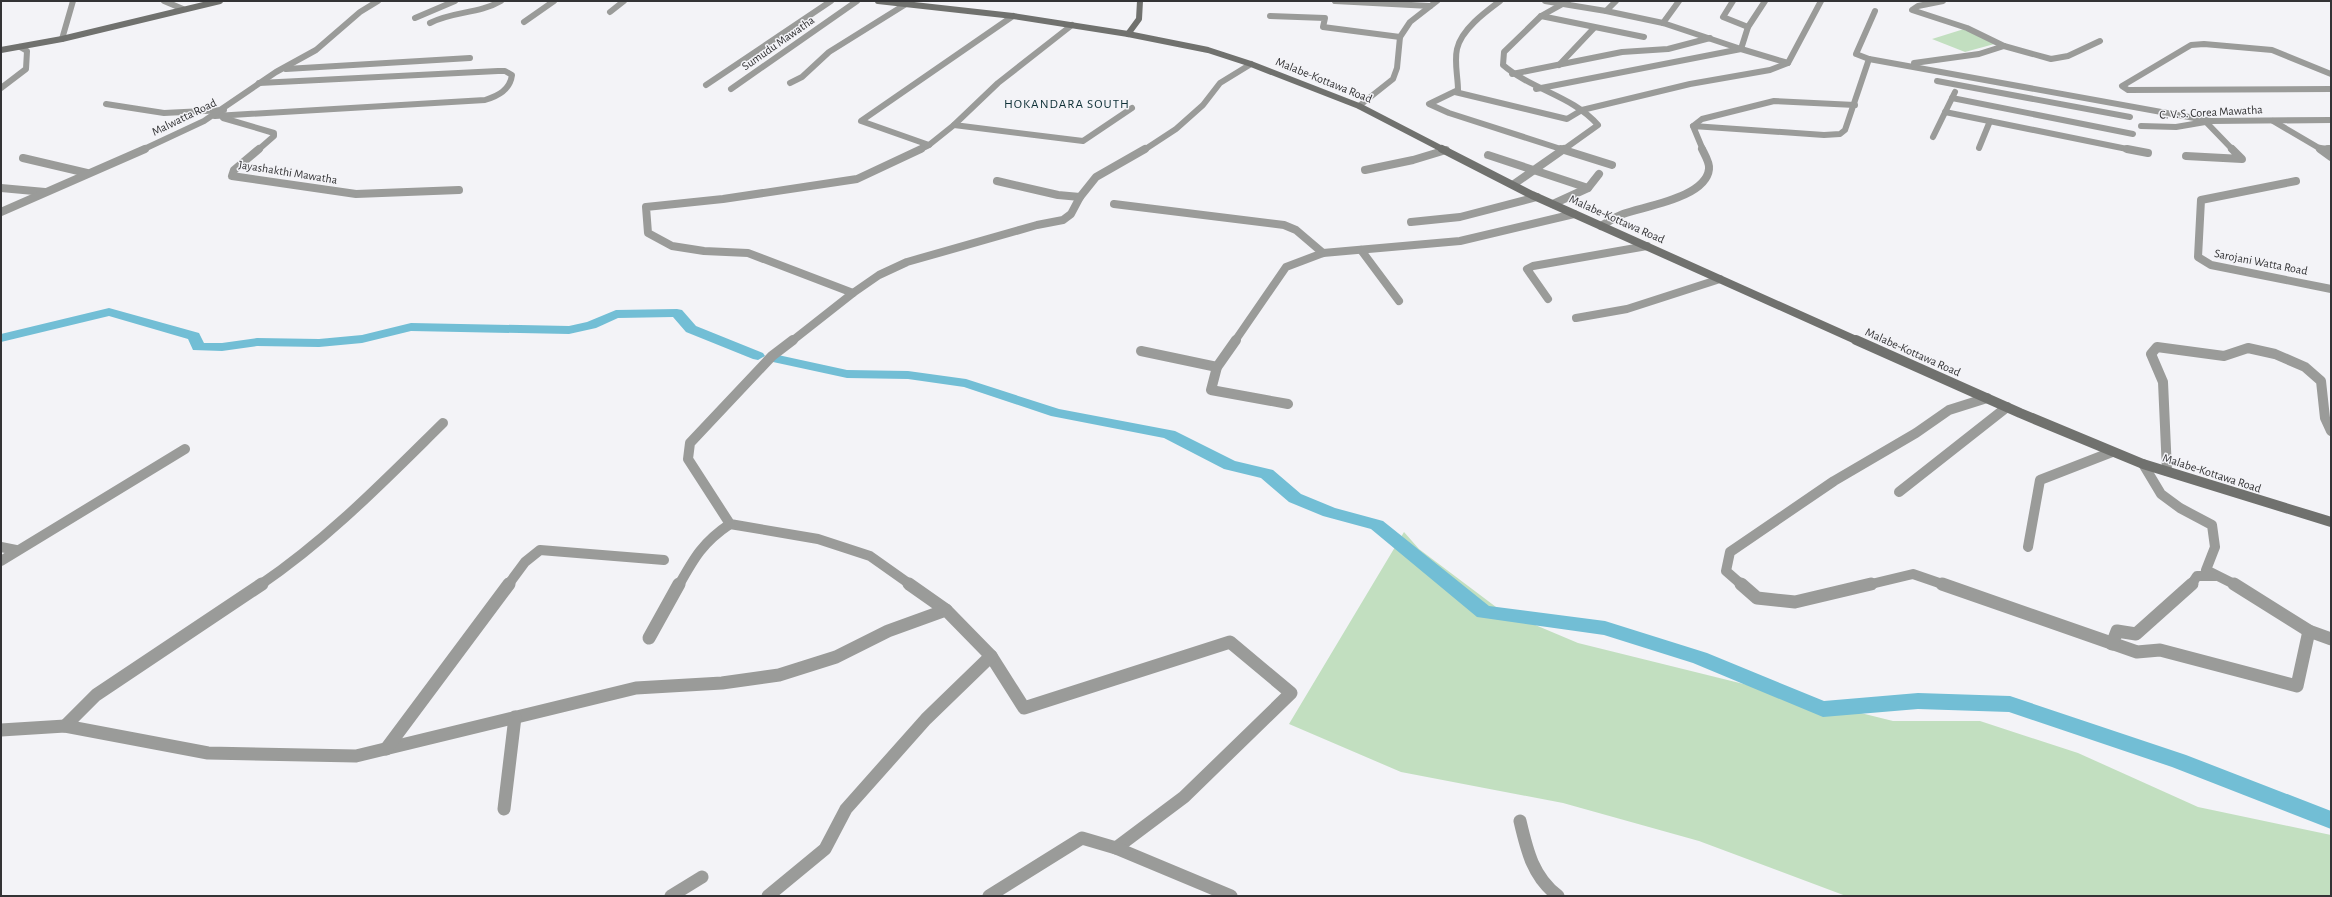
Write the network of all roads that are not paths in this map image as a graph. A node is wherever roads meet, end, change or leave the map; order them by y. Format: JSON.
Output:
{"nodes":[{"id":1,"x":73,"y":1,"type":"edge"},
{"id":2,"x":164,"y":1,"type":"edge"},
{"id":3,"x":220,"y":1,"type":"edge"},
{"id":4,"x":378,"y":1,"type":"edge"},
{"id":5,"x":455,"y":1,"type":"edge"},
{"id":6,"x":501,"y":1,"type":"edge"},
{"id":7,"x":554,"y":1,"type":"edge"},
{"id":8,"x":624,"y":1,"type":"edge"},
{"id":9,"x":831,"y":1,"type":"edge"},
{"id":10,"x":856,"y":1,"type":"edge"},
{"id":11,"x":878,"y":1,"type":"edge"},
{"id":12,"x":1140,"y":1,"type":"edge"},
{"id":13,"x":1335,"y":1,"type":"edge"},
{"id":14,"x":1437,"y":1,"type":"edge"},
{"id":15,"x":1500,"y":1,"type":"edge"},
{"id":16,"x":1545,"y":1,"type":"edge"},
{"id":17,"x":1616,"y":1,"type":"edge"},
{"id":18,"x":1679,"y":1,"type":"edge"},
{"id":19,"x":1733,"y":1,"type":"edge"},
{"id":20,"x":1765,"y":1,"type":"edge"},
{"id":21,"x":1821,"y":1,"type":"edge"},
{"id":22,"x":1943,"y":1,"type":"edge"},
{"id":23,"x":904,"y":3,"type":"edge"},
{"id":24,"x":1566,"y":3,"type":"edge"},
{"id":25,"x":1430,"y":6,"type":"junction"},
{"id":26,"x":183,"y":9,"type":"junction"},
{"id":27,"x":1606,"y":11,"type":"junction"},
{"id":28,"x":1875,"y":11,"type":"dead end"},
{"id":29,"x":610,"y":12,"type":"dead end"},
{"id":30,"x":1013,"y":16,"type":"junction"},
{"id":31,"x":1270,"y":16,"type":"dead end"},
{"id":32,"x":1541,"y":16,"type":"junction"},
{"id":33,"x":415,"y":18,"type":"dead end"},
{"id":34,"x":524,"y":22,"type":"dead end"},
{"id":35,"x":430,"y":23,"type":"dead end"},
{"id":36,"x":1663,"y":23,"type":"junction"},
{"id":37,"x":1072,"y":25,"type":"junction"},
{"id":38,"x":1748,"y":27,"type":"junction"},
{"id":39,"x":1594,"y":28,"type":"junction"},
{"id":40,"x":1128,"y":34,"type":"junction"},
{"id":41,"x":1400,"y":37,"type":"junction"},
{"id":42,"x":1644,"y":37,"type":"dead end"},
{"id":43,"x":1710,"y":38,"type":"junction"},
{"id":44,"x":62,"y":39,"type":"junction"},
{"id":45,"x":2100,"y":41,"type":"dead end"},
{"id":46,"x":2004,"y":46,"type":"junction"},
{"id":47,"x":20,"y":47,"type":"junction"},
{"id":48,"x":1741,"y":49,"type":"junction"},
{"id":49,"x":1,"y":50,"type":"edge"},
{"id":50,"x":470,"y":58,"type":"dead end"},
{"id":51,"x":1870,"y":59,"type":"junction"},
{"id":52,"x":1788,"y":63,"type":"junction"},
{"id":53,"x":1251,"y":64,"type":"junction"},
{"id":54,"x":1905,"y":64,"type":"junction"},
{"id":55,"x":1559,"y":65,"type":"junction"},
{"id":56,"x":280,"y":70,"type":"junction"},
{"id":57,"x":1512,"y":74,"type":"junction"},
{"id":58,"x":2331,"y":74,"type":"edge"},
{"id":59,"x":1963,"y":76,"type":"junction"},
{"id":60,"x":1937,"y":81,"type":"dead end"},
{"id":61,"x":259,"y":83,"type":"junction"},
{"id":62,"x":790,"y":83,"type":"dead end"},
{"id":63,"x":706,"y":85,"type":"dead end"},
{"id":64,"x":1959,"y":85,"type":"junction"},
{"id":65,"x":1,"y":88,"type":"edge"},
{"id":66,"x":731,"y":89,"type":"dead end"},
{"id":67,"x":1536,"y":89,"type":"junction"},
{"id":68,"x":2331,"y":89,"type":"edge"},
{"id":69,"x":1455,"y":92,"type":"junction"},
{"id":70,"x":1952,"y":98,"type":"junction"},
{"id":71,"x":106,"y":104,"type":"dead end"},
{"id":72,"x":1855,"y":105,"type":"junction"},
{"id":73,"x":1359,"y":106,"type":"junction"},
{"id":74,"x":1132,"y":108,"type":"dead end"},
{"id":75,"x":1582,"y":110,"type":"junction"},
{"id":76,"x":1945,"y":112,"type":"junction"},
{"id":77,"x":224,"y":113,"type":"junction"},
{"id":78,"x":2130,"y":117,"type":"dead end"},
{"id":79,"x":2331,"y":120,"type":"edge"},
{"id":80,"x":1990,"y":121,"type":"junction"},
{"id":81,"x":2208,"y":121,"type":"junction"},
{"id":82,"x":2273,"y":121,"type":"junction"},
{"id":83,"x":954,"y":126,"type":"junction"},
{"id":84,"x":1693,"y":126,"type":"junction"},
{"id":85,"x":2141,"y":126,"type":"dead end"},
{"id":86,"x":2133,"y":134,"type":"dead end"},
{"id":87,"x":1933,"y":137,"type":"dead end"},
{"id":88,"x":929,"y":145,"type":"junction"},
{"id":89,"x":1979,"y":148,"type":"dead end"},
{"id":90,"x":2319,"y":148,"type":"junction"},
{"id":91,"x":1566,"y":149,"type":"junction"},
{"id":92,"x":2331,"y":149,"type":"edge"},
{"id":93,"x":1446,"y":150,"type":"junction"},
{"id":94,"x":2148,"y":153,"type":"dead end"},
{"id":95,"x":1488,"y":155,"type":"dead end"},
{"id":96,"x":2186,"y":156,"type":"dead end"},
{"id":97,"x":24,"y":158,"type":"dead end"},
{"id":98,"x":2331,"y":158,"type":"edge"},
{"id":99,"x":1612,"y":165,"type":"dead end"},
{"id":100,"x":1365,"y":170,"type":"dead end"},
{"id":101,"x":1534,"y":170,"type":"junction"},
{"id":102,"x":87,"y":173,"type":"junction"},
{"id":103,"x":1599,"y":174,"type":"dead end"},
{"id":104,"x":997,"y":181,"type":"dead end"},
{"id":105,"x":2296,"y":181,"type":"dead end"},
{"id":106,"x":1514,"y":184,"type":"junction"},
{"id":107,"x":1,"y":188,"type":"edge"},
{"id":108,"x":1588,"y":188,"type":"junction"},
{"id":109,"x":459,"y":190,"type":"dead end"},
{"id":110,"x":47,"y":192,"type":"junction"},
{"id":111,"x":1080,"y":197,"type":"junction"},
{"id":112,"x":1537,"y":197,"type":"junction"},
{"id":113,"x":1114,"y":204,"type":"dead end"},
{"id":114,"x":1553,"y":204,"type":"junction"},
{"id":115,"x":1,"y":212,"type":"edge"},
{"id":116,"x":1574,"y":214,"type":"junction"},
{"id":117,"x":1411,"y":222,"type":"dead end"},
{"id":118,"x":1601,"y":226,"type":"junction"},
{"id":119,"x":1647,"y":246,"type":"junction"},
{"id":120,"x":1361,"y":250,"type":"junction"},
{"id":121,"x":1323,"y":253,"type":"junction"},
{"id":122,"x":1720,"y":279,"type":"junction"},
{"id":123,"x":2331,"y":289,"type":"edge"},
{"id":124,"x":853,"y":293,"type":"junction"},
{"id":125,"x":1548,"y":299,"type":"dead end"},
{"id":126,"x":1399,"y":301,"type":"dead end"},
{"id":127,"x":1576,"y":318,"type":"dead end"},
{"id":128,"x":1141,"y":351,"type":"dead end"},
{"id":129,"x":1217,"y":367,"type":"junction"},
{"id":130,"x":1987,"y":398,"type":"junction"},
{"id":131,"x":1288,"y":404,"type":"dead end"},
{"id":132,"x":2007,"y":407,"type":"junction"},
{"id":133,"x":444,"y":423,"type":"dead end"},
{"id":134,"x":2331,"y":431,"type":"edge"},
{"id":135,"x":186,"y":449,"type":"dead end"},
{"id":136,"x":2112,"y":452,"type":"junction"},
{"id":137,"x":2143,"y":464,"type":"junction"},
{"id":138,"x":2166,"y":471,"type":"junction"},
{"id":139,"x":1899,"y":492,"type":"dead end"},
{"id":140,"x":2331,"y":522,"type":"edge"},
{"id":141,"x":730,"y":524,"type":"junction"},
{"id":142,"x":1,"y":547,"type":"edge"},
{"id":143,"x":2028,"y":547,"type":"dead end"},
{"id":144,"x":16,"y":550,"type":"junction"},
{"id":145,"x":664,"y":560,"type":"dead end"},
{"id":146,"x":1,"y":561,"type":"edge"},
{"id":147,"x":2216,"y":576,"type":"junction"},
{"id":148,"x":946,"y":610,"type":"junction"},
{"id":149,"x":2309,"y":631,"type":"junction"},
{"id":150,"x":649,"y":638,"type":"dead end"},
{"id":151,"x":2331,"y":639,"type":"edge"},
{"id":152,"x":2112,"y":644,"type":"junction"},
{"id":153,"x":991,"y":656,"type":"junction"},
{"id":154,"x":515,"y":717,"type":"junction"},
{"id":155,"x":65,"y":726,"type":"junction"},
{"id":156,"x":1,"y":730,"type":"edge"},
{"id":157,"x":386,"y":749,"type":"junction"},
{"id":158,"x":504,"y":809,"type":"dead end"},
{"id":159,"x":1520,"y":821,"type":"dead end"},
{"id":160,"x":1116,"y":848,"type":"junction"},
{"id":161,"x":702,"y":877,"type":"dead end"},
{"id":162,"x":671,"y":896,"type":"edge"},
{"id":163,"x":768,"y":896,"type":"edge"},
{"id":164,"x":989,"y":896,"type":"edge"},
{"id":165,"x":1231,"y":896,"type":"edge"},
{"id":166,"x":1558,"y":896,"type":"edge"}],
"edges":[{"from":1,"to":44,"type":"street"},
{"from":2,"to":26,"type":"street"},
{"from":3,"to":26,"type":"main road"},
{"from":4,"to":56,"type":"street","name":"Malwatta Road"},
{"from":5,"to":33,"type":"street"},
{"from":6,"to":35,"type":"street"},
{"from":7,"to":34,"type":"street"},
{"from":8,"to":29,"type":"street"},
{"from":9,"to":63,"type":"street"},
{"from":10,"to":66,"type":"street","name":"Sumudu Mawatha"},
{"from":11,"to":23,"type":"main road","name":"Malabe-Kottawa Road"},
{"from":12,"to":40,"type":"main road"},
{"from":13,"to":25,"type":"street"},
{"from":14,"to":25,"type":"street"},
{"from":15,"to":69,"type":"street"},
{"from":16,"to":24,"type":"street"},
{"from":17,"to":27,"type":"street"},
{"from":18,"to":36,"type":"street"},
{"from":19,"to":38,"type":"street"},
{"from":20,"to":38,"type":"street"},
{"from":21,"to":52,"type":"street"},
{"from":22,"to":46,"type":"street"},
{"from":23,"to":30,"type":"main road","name":"Malabe-Kottawa Road"},
{"from":23,"to":62,"type":"street"},
{"from":24,"to":27,"type":"street"},
{"from":24,"to":32,"type":"street"},
{"from":25,"to":41,"type":"street"},
{"from":26,"to":44,"type":"main road"},
{"from":27,"to":36,"type":"street"},
{"from":28,"to":51,"type":"street"},
{"from":30,"to":37,"type":"main road","name":"Malabe-Kottawa Road"},
{"from":30,"to":88,"type":"street"},
{"from":31,"to":41,"type":"street"},
{"from":32,"to":39,"type":"street"},
{"from":32,"to":57,"type":"street"},
{"from":36,"to":43,"type":"street"},
{"from":37,"to":40,"type":"main road","name":"Malabe-Kottawa Road"},
{"from":37,"to":83,"type":"street"},
{"from":38,"to":48,"type":"street"},
{"from":39,"to":42,"type":"street"},
{"from":39,"to":55,"type":"street"},
{"from":40,"to":53,"type":"main road","name":"Malabe-Kottawa Road"},
{"from":41,"to":73,"type":"street"},
{"from":43,"to":48,"type":"street"},
{"from":43,"to":55,"type":"street"},
{"from":44,"to":47,"type":"main road"},
{"from":45,"to":46,"type":"street"},
{"from":46,"to":54,"type":"street"},
{"from":47,"to":49,"type":"main road"},
{"from":47,"to":65,"type":"street"},
{"from":48,"to":52,"type":"street"},
{"from":48,"to":67,"type":"street"},
{"from":50,"to":56,"type":"street"},
{"from":51,"to":54,"type":"street"},
{"from":51,"to":72,"type":"street"},
{"from":52,"to":75,"type":"street"},
{"from":53,"to":73,"type":"main road","name":"Malabe-Kottawa Road"},
{"from":53,"to":111,"type":"street"},
{"from":54,"to":59,"type":"street"},
{"from":55,"to":57,"type":"street"},
{"from":56,"to":61,"type":"street","name":"Malwatta Road"},
{"from":57,"to":67,"type":"street"},
{"from":58,"to":68,"type":"street"},
{"from":59,"to":64,"type":"street"},
{"from":59,"to":81,"type":"street"},
{"from":60,"to":64,"type":"street"},
{"from":61,"to":77,"type":"street","name":"Malwatta Road"},
{"from":61,"to":77,"type":"street"},
{"from":64,"to":70,"type":"street"},
{"from":64,"to":78,"type":"street"},
{"from":67,"to":75,"type":"street"},
{"from":69,"to":75,"type":"street"},
{"from":69,"to":91,"type":"street"},
{"from":70,"to":76,"type":"street"},
{"from":70,"to":86,"type":"street"},
{"from":71,"to":77,"type":"street"},
{"from":72,"to":84,"type":"street"},
{"from":72,"to":84,"type":"street"},
{"from":73,"to":93,"type":"main road","name":"Malabe-Kottawa Road"},
{"from":74,"to":83,"type":"street"},
{"from":75,"to":91,"type":"street"},
{"from":76,"to":80,"type":"street"},
{"from":76,"to":87,"type":"street"},
{"from":77,"to":102,"type":"street","name":"Malwatta Road"},
{"from":77,"to":109,"type":"street","name":"Jayashakthi Mawatha"},
{"from":79,"to":82,"type":"street","name":"C. V. S. Corea Mawatha"},
{"from":80,"to":89,"type":"street"},
{"from":80,"to":94,"type":"street"},
{"from":81,"to":82,"type":"street","name":"C. V. S. Corea Mawatha"},
{"from":81,"to":85,"type":"street","name":"C. V. S. Corea Mawatha"},
{"from":81,"to":96,"type":"street"},
{"from":82,"to":90,"type":"street"},
{"from":83,"to":88,"type":"street"},
{"from":84,"to":118,"type":"street"},
{"from":88,"to":124,"type":"street"},
{"from":90,"to":92,"type":"street"},
{"from":90,"to":98,"type":"street"},
{"from":91,"to":99,"type":"street"},
{"from":91,"to":101,"type":"street"},
{"from":93,"to":100,"type":"street"},
{"from":93,"to":106,"type":"main road","name":"Malabe-Kottawa Road"},
{"from":95,"to":101,"type":"street"},
{"from":97,"to":102,"type":"street"},
{"from":101,"to":106,"type":"street"},
{"from":101,"to":108,"type":"street"},
{"from":102,"to":110,"type":"street","name":"Malwatta Road"},
{"from":103,"to":108,"type":"street"},
{"from":104,"to":111,"type":"street"},
{"from":105,"to":123,"type":"street","name":"Sarojani Watta Road"},
{"from":106,"to":112,"type":"main road","name":"Malabe-Kottawa Road"},
{"from":107,"to":110,"type":"street"},
{"from":108,"to":114,"type":"street"},
{"from":110,"to":115,"type":"street","name":"Malwatta Road"},
{"from":111,"to":124,"type":"street"},
{"from":112,"to":114,"type":"main road","name":"Malabe-Kottawa Road"},
{"from":112,"to":117,"type":"street"},
{"from":113,"to":121,"type":"street"},
{"from":114,"to":116,"type":"main road","name":"Malabe-Kottawa Road"},
{"from":116,"to":118,"type":"main road","name":"Malabe-Kottawa Road"},
{"from":116,"to":120,"type":"street"},
{"from":118,"to":119,"type":"main road","name":"Malabe-Kottawa Road"},
{"from":119,"to":122,"type":"main road","name":"Malabe-Kottawa Road"},
{"from":119,"to":125,"type":"street"},
{"from":120,"to":121,"type":"street"},
{"from":120,"to":126,"type":"street"},
{"from":121,"to":129,"type":"street"},
{"from":122,"to":127,"type":"street"},
{"from":122,"to":130,"type":"main road","name":"Malabe-Kottawa Road"},
{"from":124,"to":141,"type":"street"},
{"from":128,"to":129,"type":"street"},
{"from":129,"to":131,"type":"street"},
{"from":130,"to":132,"type":"main road","name":"Malabe-Kottawa Road"},
{"from":130,"to":152,"type":"street"},
{"from":132,"to":136,"type":"main road","name":"Malabe-Kottawa Road"},
{"from":132,"to":139,"type":"street"},
{"from":133,"to":155,"type":"street"},
{"from":134,"to":138,"type":"street"},
{"from":135,"to":144,"type":"street"},
{"from":136,"to":137,"type":"main road","name":"Malabe-Kottawa Road"},
{"from":136,"to":143,"type":"street"},
{"from":137,"to":138,"type":"main road","name":"Malabe-Kottawa Road"},
{"from":137,"to":147,"type":"street"},
{"from":138,"to":140,"type":"main road","name":"Malabe-Kottawa Road"},
{"from":141,"to":148,"type":"street"},
{"from":141,"to":150,"type":"street"},
{"from":142,"to":144,"type":"street"},
{"from":144,"to":146,"type":"street"},
{"from":145,"to":157,"type":"street"},
{"from":147,"to":149,"type":"street"},
{"from":147,"to":152,"type":"street"},
{"from":148,"to":153,"type":"street"},
{"from":148,"to":154,"type":"street"},
{"from":149,"to":151,"type":"street"},
{"from":149,"to":152,"type":"street"},
{"from":153,"to":160,"type":"street"},
{"from":153,"to":163,"type":"street"},
{"from":154,"to":157,"type":"street"},
{"from":154,"to":158,"type":"street"},
{"from":155,"to":156,"type":"street"},
{"from":155,"to":157,"type":"street"},
{"from":159,"to":166,"type":"street"},
{"from":160,"to":164,"type":"street"},
{"from":160,"to":165,"type":"street"},
{"from":161,"to":162,"type":"street"}]}
